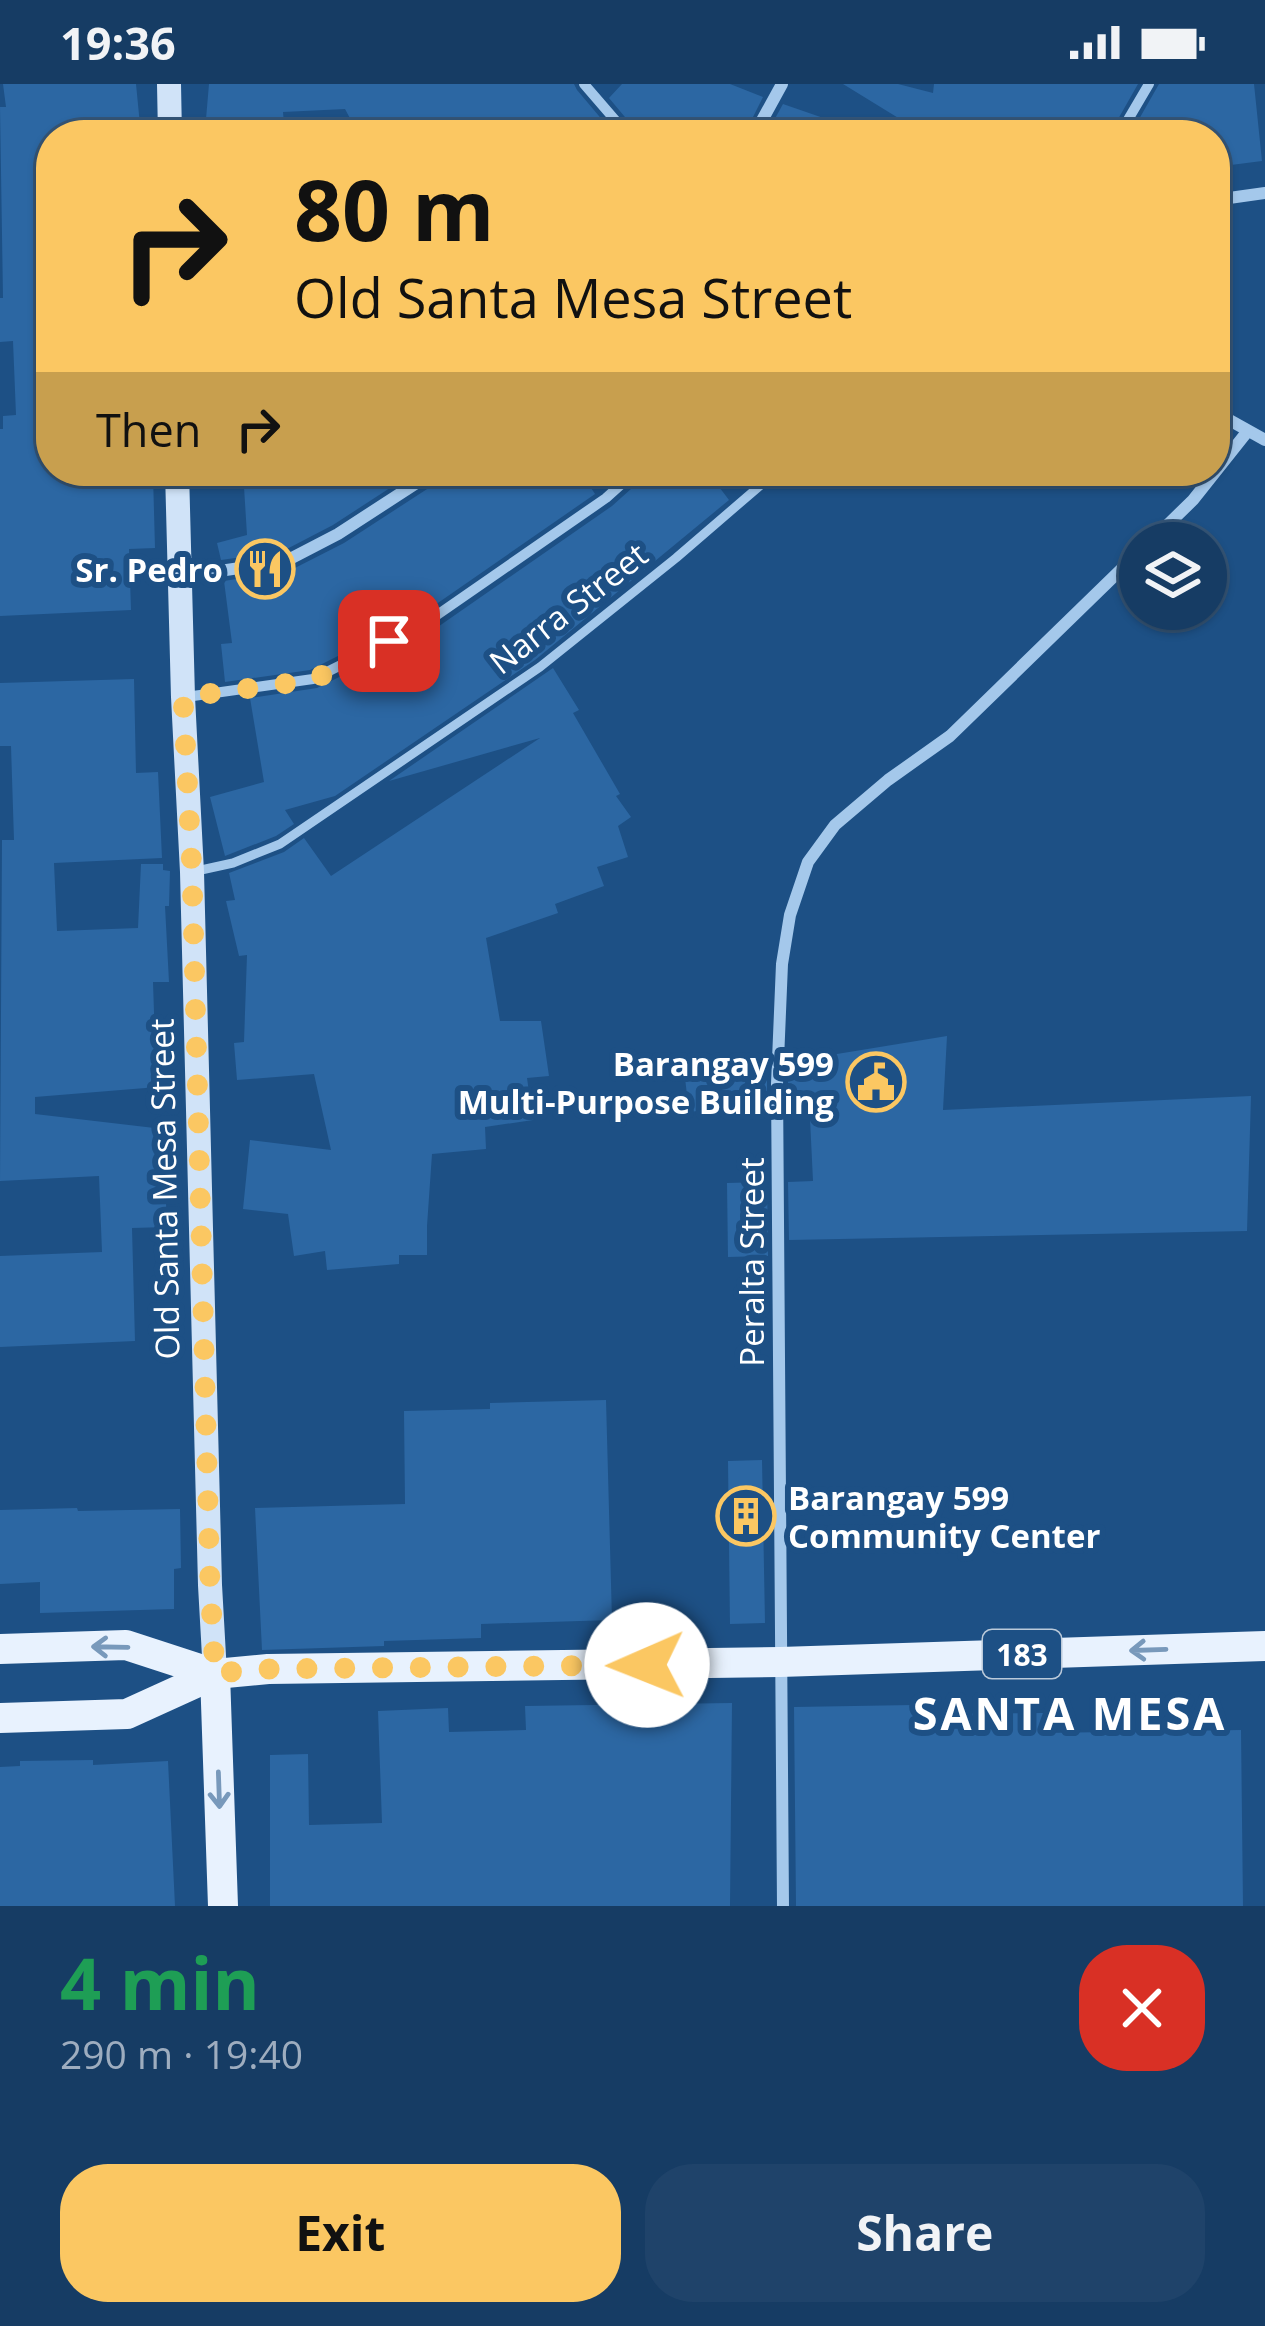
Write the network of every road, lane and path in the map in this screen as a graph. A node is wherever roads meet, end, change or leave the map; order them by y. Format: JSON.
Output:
{"nodes":[{"id":1,"x":169,"y":84,"type":"edge"},
{"id":2,"x":584,"y":84,"type":"edge"},
{"id":3,"x":782,"y":84,"type":"edge"},
{"id":4,"x":1149,"y":84,"type":"edge"},
{"id":5,"x":170,"y":120,"type":"edge"},
{"id":6,"x":615,"y":120,"type":"edge"},
{"id":7,"x":762,"y":120,"type":"edge"},
{"id":8,"x":1128,"y":120,"type":"edge"},
{"id":9,"x":1265,"y":193,"type":"edge"},
{"id":10,"x":1230,"y":198,"type":"edge"},
{"id":11,"x":1230,"y":421,"type":"edge"},
{"id":12,"x":1247,"y":431,"type":"junction"},
{"id":13,"x":1265,"y":440,"type":"edge"},
{"id":14,"x":1230,"y":453,"type":"edge"},
{"id":15,"x":177,"y":486,"type":"edge"},
{"id":16,"x":412,"y":486,"type":"edge"},
{"id":17,"x":619,"y":486,"type":"edge"},
{"id":18,"x":760,"y":486,"type":"edge"},
{"id":19,"x":1204,"y":486,"type":"edge"},
{"id":20,"x":1170,"y":522,"type":"edge"},
{"id":21,"x":1119,"y":571,"type":"edge"},
{"id":22,"x":179,"y":578,"type":"junction"},
{"id":23,"x":183,"y":697,"type":"junction"},
{"id":24,"x":192,"y":872,"type":"junction"},
{"id":25,"x":1265,"y":1646,"type":"edge"},
{"id":26,"x":0,"y":1648,"type":"edge"},
{"id":27,"x":779,"y":1662,"type":"junction"},
{"id":28,"x":215,"y":1673,"type":"junction"},
{"id":29,"x":0,"y":1718,"type":"edge"},
{"id":30,"x":223,"y":1906,"type":"edge"},
{"id":31,"x":783,"y":1906,"type":"edge"}],
"edges":[{"from":1,"to":5,"type":"main road"},
{"from":2,"to":6,"type":"street"},
{"from":3,"to":7,"type":"street"},
{"from":4,"to":8,"type":"street"},
{"from":9,"to":10,"type":"street"},
{"from":11,"to":12,"type":"street"},
{"from":12,"to":13,"type":"street"},
{"from":12,"to":14,"type":"street"},
{"from":15,"to":22,"type":"main road","name":"Old Santa Mesa Street"},
{"from":16,"to":22,"type":"street"},
{"from":17,"to":23,"type":"street"},
{"from":18,"to":24,"type":"lane","name":"Narra Street"},
{"from":19,"to":20,"type":"street"},
{"from":21,"to":27,"type":"street","name":"Peralta Street"},
{"from":22,"to":23,"type":"main road","name":"Old Santa Mesa Street"},
{"from":23,"to":24,"type":"main road","name":"Old Santa Mesa Street"},
{"from":24,"to":28,"type":"main road","name":"Old Santa Mesa Street"},
{"from":25,"to":27,"type":"main road","number":"183","one_way":true},
{"from":28,"to":26,"type":"main road","number":"183","one_way":true},
{"from":27,"to":28,"type":"main road","number":"183"},
{"from":27,"to":31,"type":"street","name":"Peralta Street"},
{"from":28,"to":29,"type":"main road","number":"183"},
{"from":28,"to":30,"type":"main road","name":"Old Santa Mesa Street","one_way":true}]}
